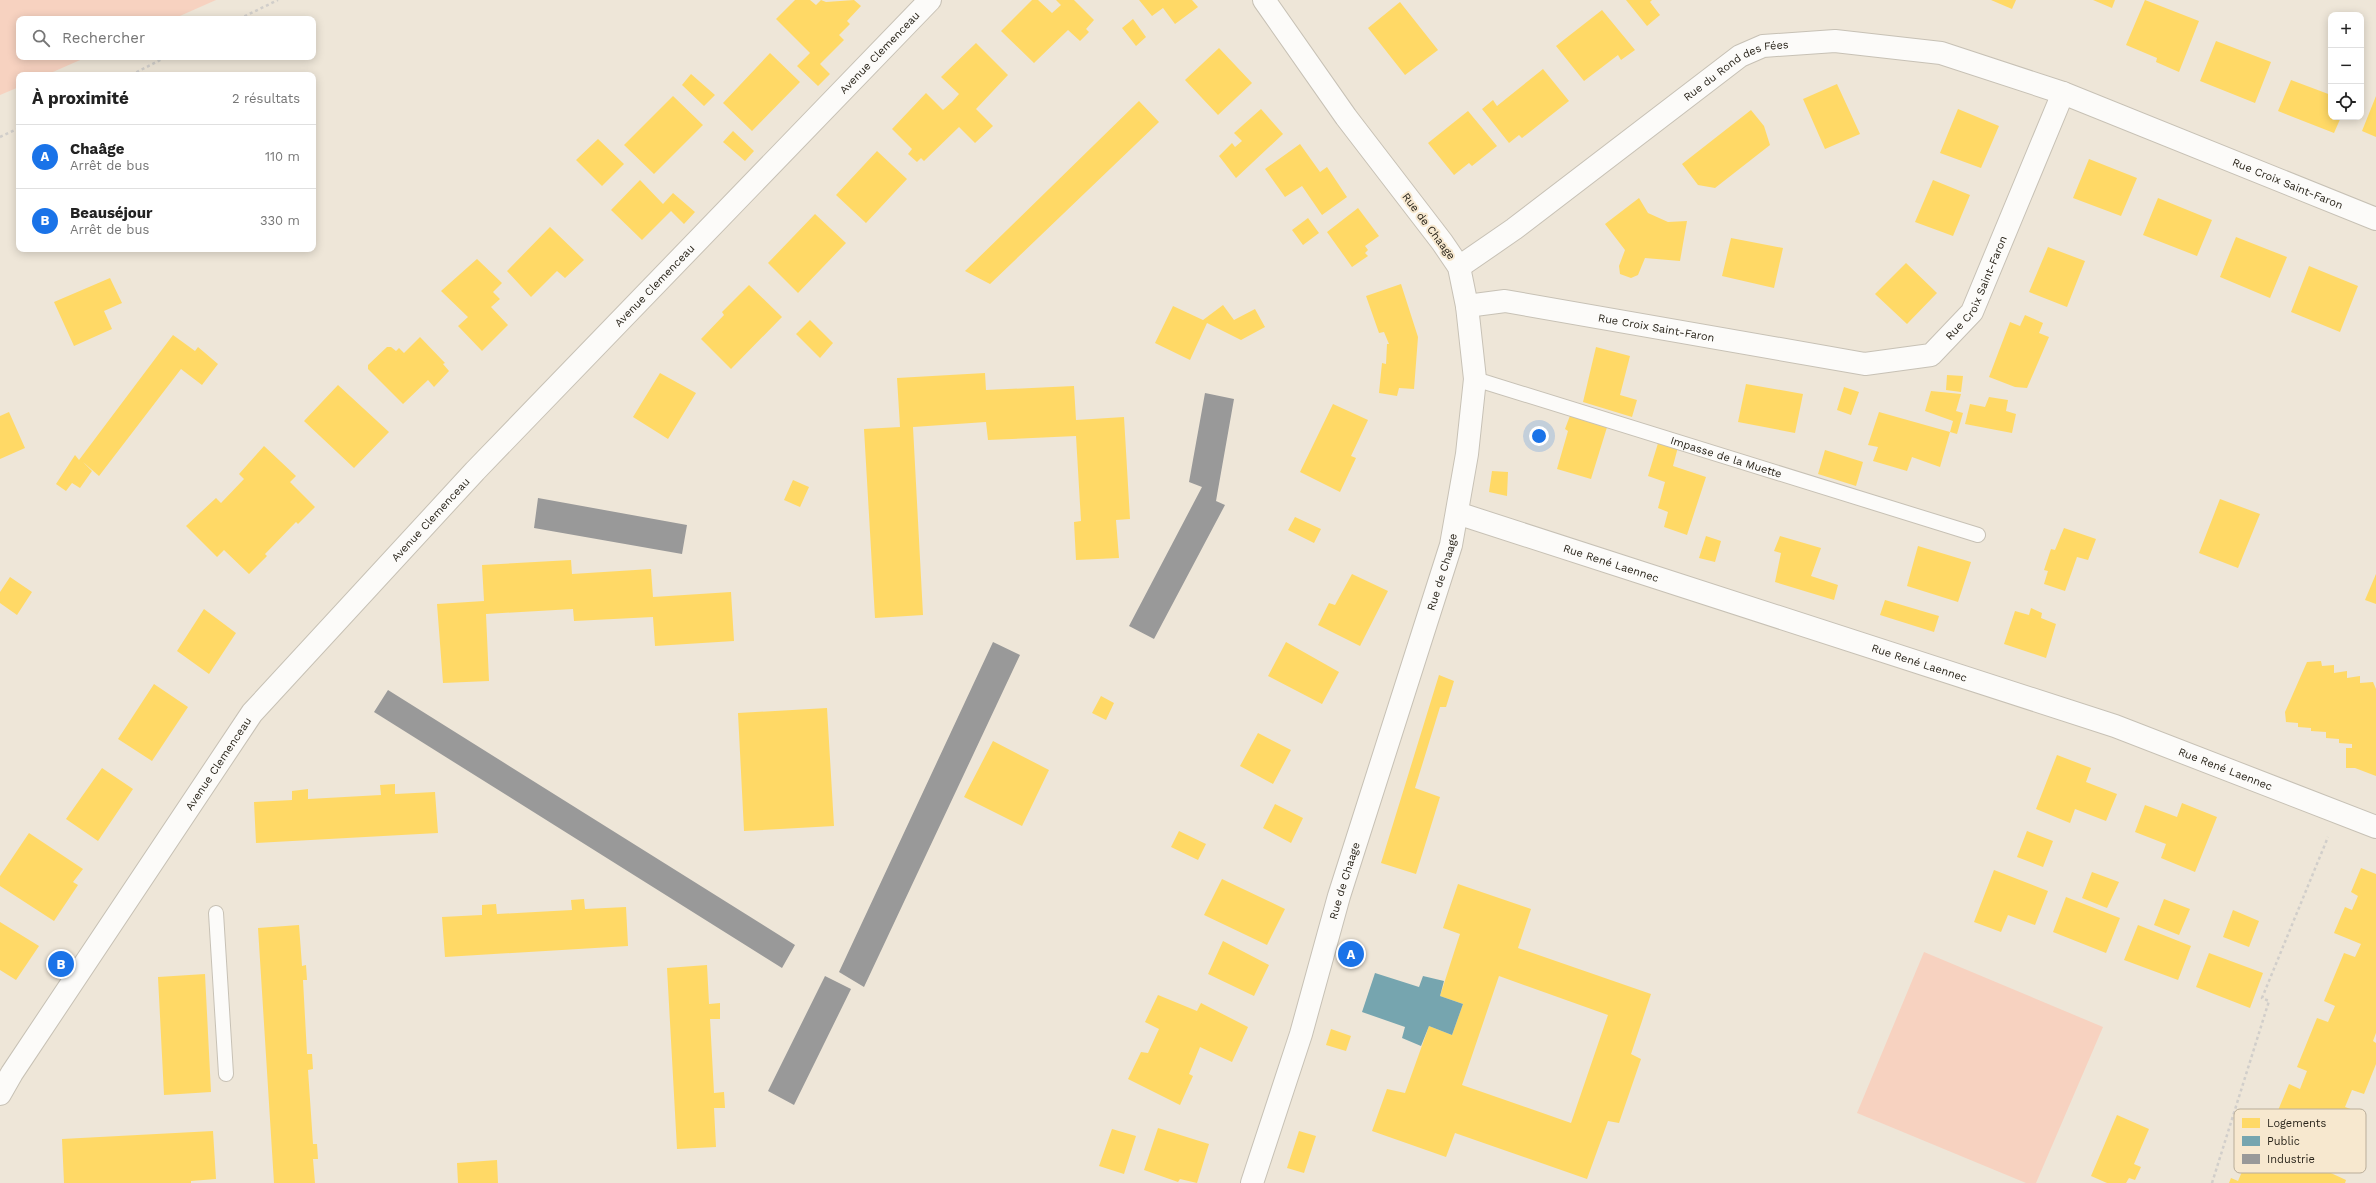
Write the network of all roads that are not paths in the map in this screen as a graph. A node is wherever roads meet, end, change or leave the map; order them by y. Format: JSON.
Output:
{"nodes":[{"id":1,"x":930,"y":0,"type":"edge"},
{"id":2,"x":1264,"y":0,"type":"edge"},
{"id":3,"x":2063,"y":93,"type":"junction"},
{"id":4,"x":2376,"y":218,"type":"edge"},
{"id":5,"x":1459,"y":267,"type":"junction"},
{"id":6,"x":1467,"y":306,"type":"junction"},
{"id":7,"x":1475,"y":378,"type":"junction"},
{"id":8,"x":1457,"y":513,"type":"junction"},
{"id":9,"x":1978,"y":535,"type":"dead end"},
{"id":10,"x":2376,"y":827,"type":"edge"},
{"id":11,"x":216,"y":913,"type":"dead end"},
{"id":12,"x":226,"y":1074,"type":"dead end"},
{"id":13,"x":0,"y":1094,"type":"edge"},
{"id":14,"x":1252,"y":1183,"type":"edge"}],
"edges":[{"from":1,"to":13,"type":"street","name":"Avenue Clemenceau"},
{"from":2,"to":5,"type":"street","name":"Rue de Chaage"},
{"from":3,"to":4,"type":"street","name":"Rue Croix Saint-Faron"},
{"from":3,"to":5,"type":"street","name":"Rue du Rond des Fées"},
{"from":3,"to":6,"type":"street","name":"Rue Croix Saint-Faron"},
{"from":5,"to":6,"type":"street","name":"Rue de Chaage"},
{"from":6,"to":7,"type":"street","name":"Rue de Chaage"},
{"from":7,"to":8,"type":"street","name":"Rue de Chaage"},
{"from":7,"to":9,"type":"lane","name":"Impasse de la Muette"},
{"from":8,"to":10,"type":"street","name":"Rue René Laennec"},
{"from":8,"to":14,"type":"street","name":"Rue de Chaage"},
{"from":11,"to":12,"type":"lane"}]}
